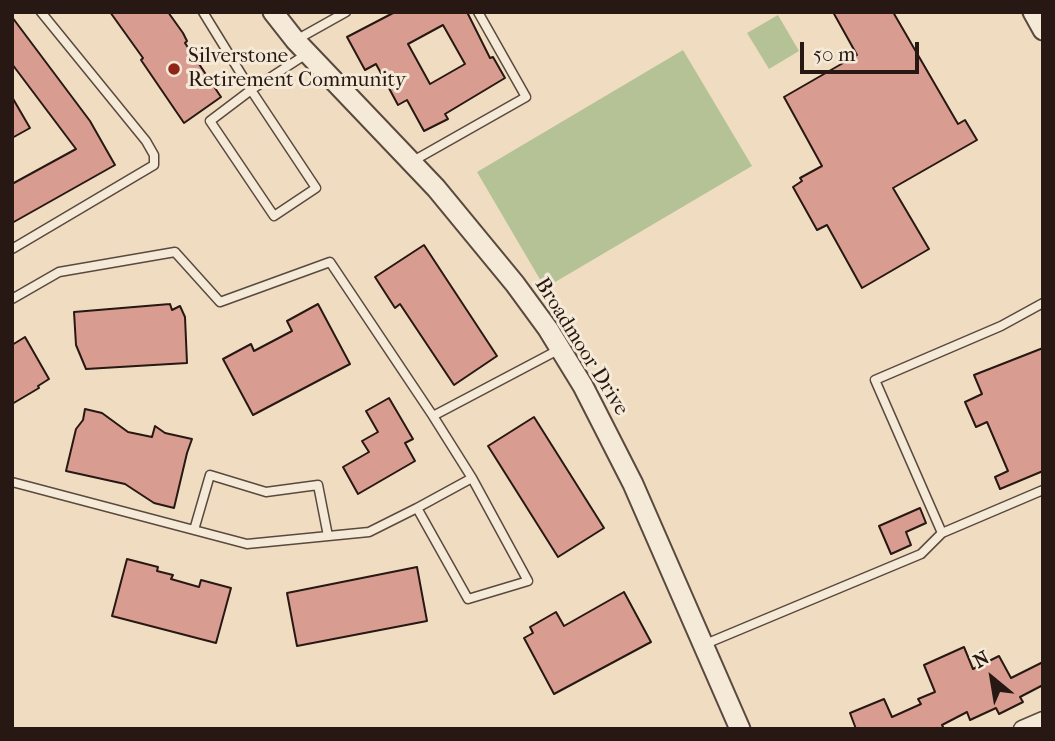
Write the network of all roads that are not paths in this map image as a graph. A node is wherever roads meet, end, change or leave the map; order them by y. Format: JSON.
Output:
{"nodes":[{"id":1,"x":41,"y":12,"type":"edge"},
{"id":2,"x":203,"y":12,"type":"edge"},
{"id":3,"x":272,"y":12,"type":"edge"},
{"id":4,"x":346,"y":12,"type":"edge"},
{"id":5,"x":478,"y":12,"type":"edge"},
{"id":6,"x":1033,"y":12,"type":"edge"},
{"id":7,"x":1043,"y":30,"type":"edge"},
{"id":8,"x":302,"y":47,"type":"junction"},
{"id":9,"x":251,"y":90,"type":"junction"},
{"id":10,"x":410,"y":163,"type":"junction"},
{"id":11,"x":12,"y":249,"type":"edge"},
{"id":12,"x":12,"y":299,"type":"edge"},
{"id":13,"x":1043,"y":303,"type":"edge"},
{"id":14,"x":560,"y":349,"type":"junction"},
{"id":15,"x":433,"y":416,"type":"junction"},
{"id":16,"x":472,"y":478,"type":"junction"},
{"id":17,"x":12,"y":482,"type":"edge"},
{"id":18,"x":1043,"y":490,"type":"edge"},
{"id":19,"x":417,"y":508,"type":"junction"},
{"id":20,"x":194,"y":530,"type":"junction"},
{"id":21,"x":942,"y":533,"type":"junction"},
{"id":22,"x":328,"y":536,"type":"junction"},
{"id":23,"x":703,"y":645,"type":"junction"},
{"id":24,"x":1043,"y":720,"type":"edge"},
{"id":25,"x":740,"y":729,"type":"edge"},
{"id":26,"x":1022,"y":729,"type":"edge"}],
"edges":[{"from":1,"to":11,"type":"lane"},
{"from":2,"to":9,"type":"lane"},
{"from":3,"to":8,"type":"street","name":"Broadmoor Drive"},
{"from":4,"to":8,"type":"lane"},
{"from":5,"to":10,"type":"lane"},
{"from":6,"to":7,"type":"street"},
{"from":8,"to":9,"type":"lane"},
{"from":8,"to":10,"type":"street","name":"Broadmoor Drive"},
{"from":9,"to":9,"type":"lane"},
{"from":10,"to":14,"type":"street","name":"Broadmoor Drive"},
{"from":12,"to":15,"type":"lane"},
{"from":13,"to":21,"type":"lane"},
{"from":14,"to":15,"type":"lane"},
{"from":14,"to":23,"type":"street","name":"Broadmoor Drive"},
{"from":15,"to":16,"type":"lane"},
{"from":16,"to":19,"type":"lane"},
{"from":16,"to":19,"type":"lane"},
{"from":17,"to":20,"type":"lane"},
{"from":18,"to":21,"type":"lane"},
{"from":19,"to":22,"type":"lane"},
{"from":20,"to":22,"type":"lane"},
{"from":20,"to":22,"type":"lane"},
{"from":21,"to":23,"type":"lane"},
{"from":23,"to":25,"type":"street","name":"Broadmoor Drive"},
{"from":24,"to":26,"type":"street"}]}
